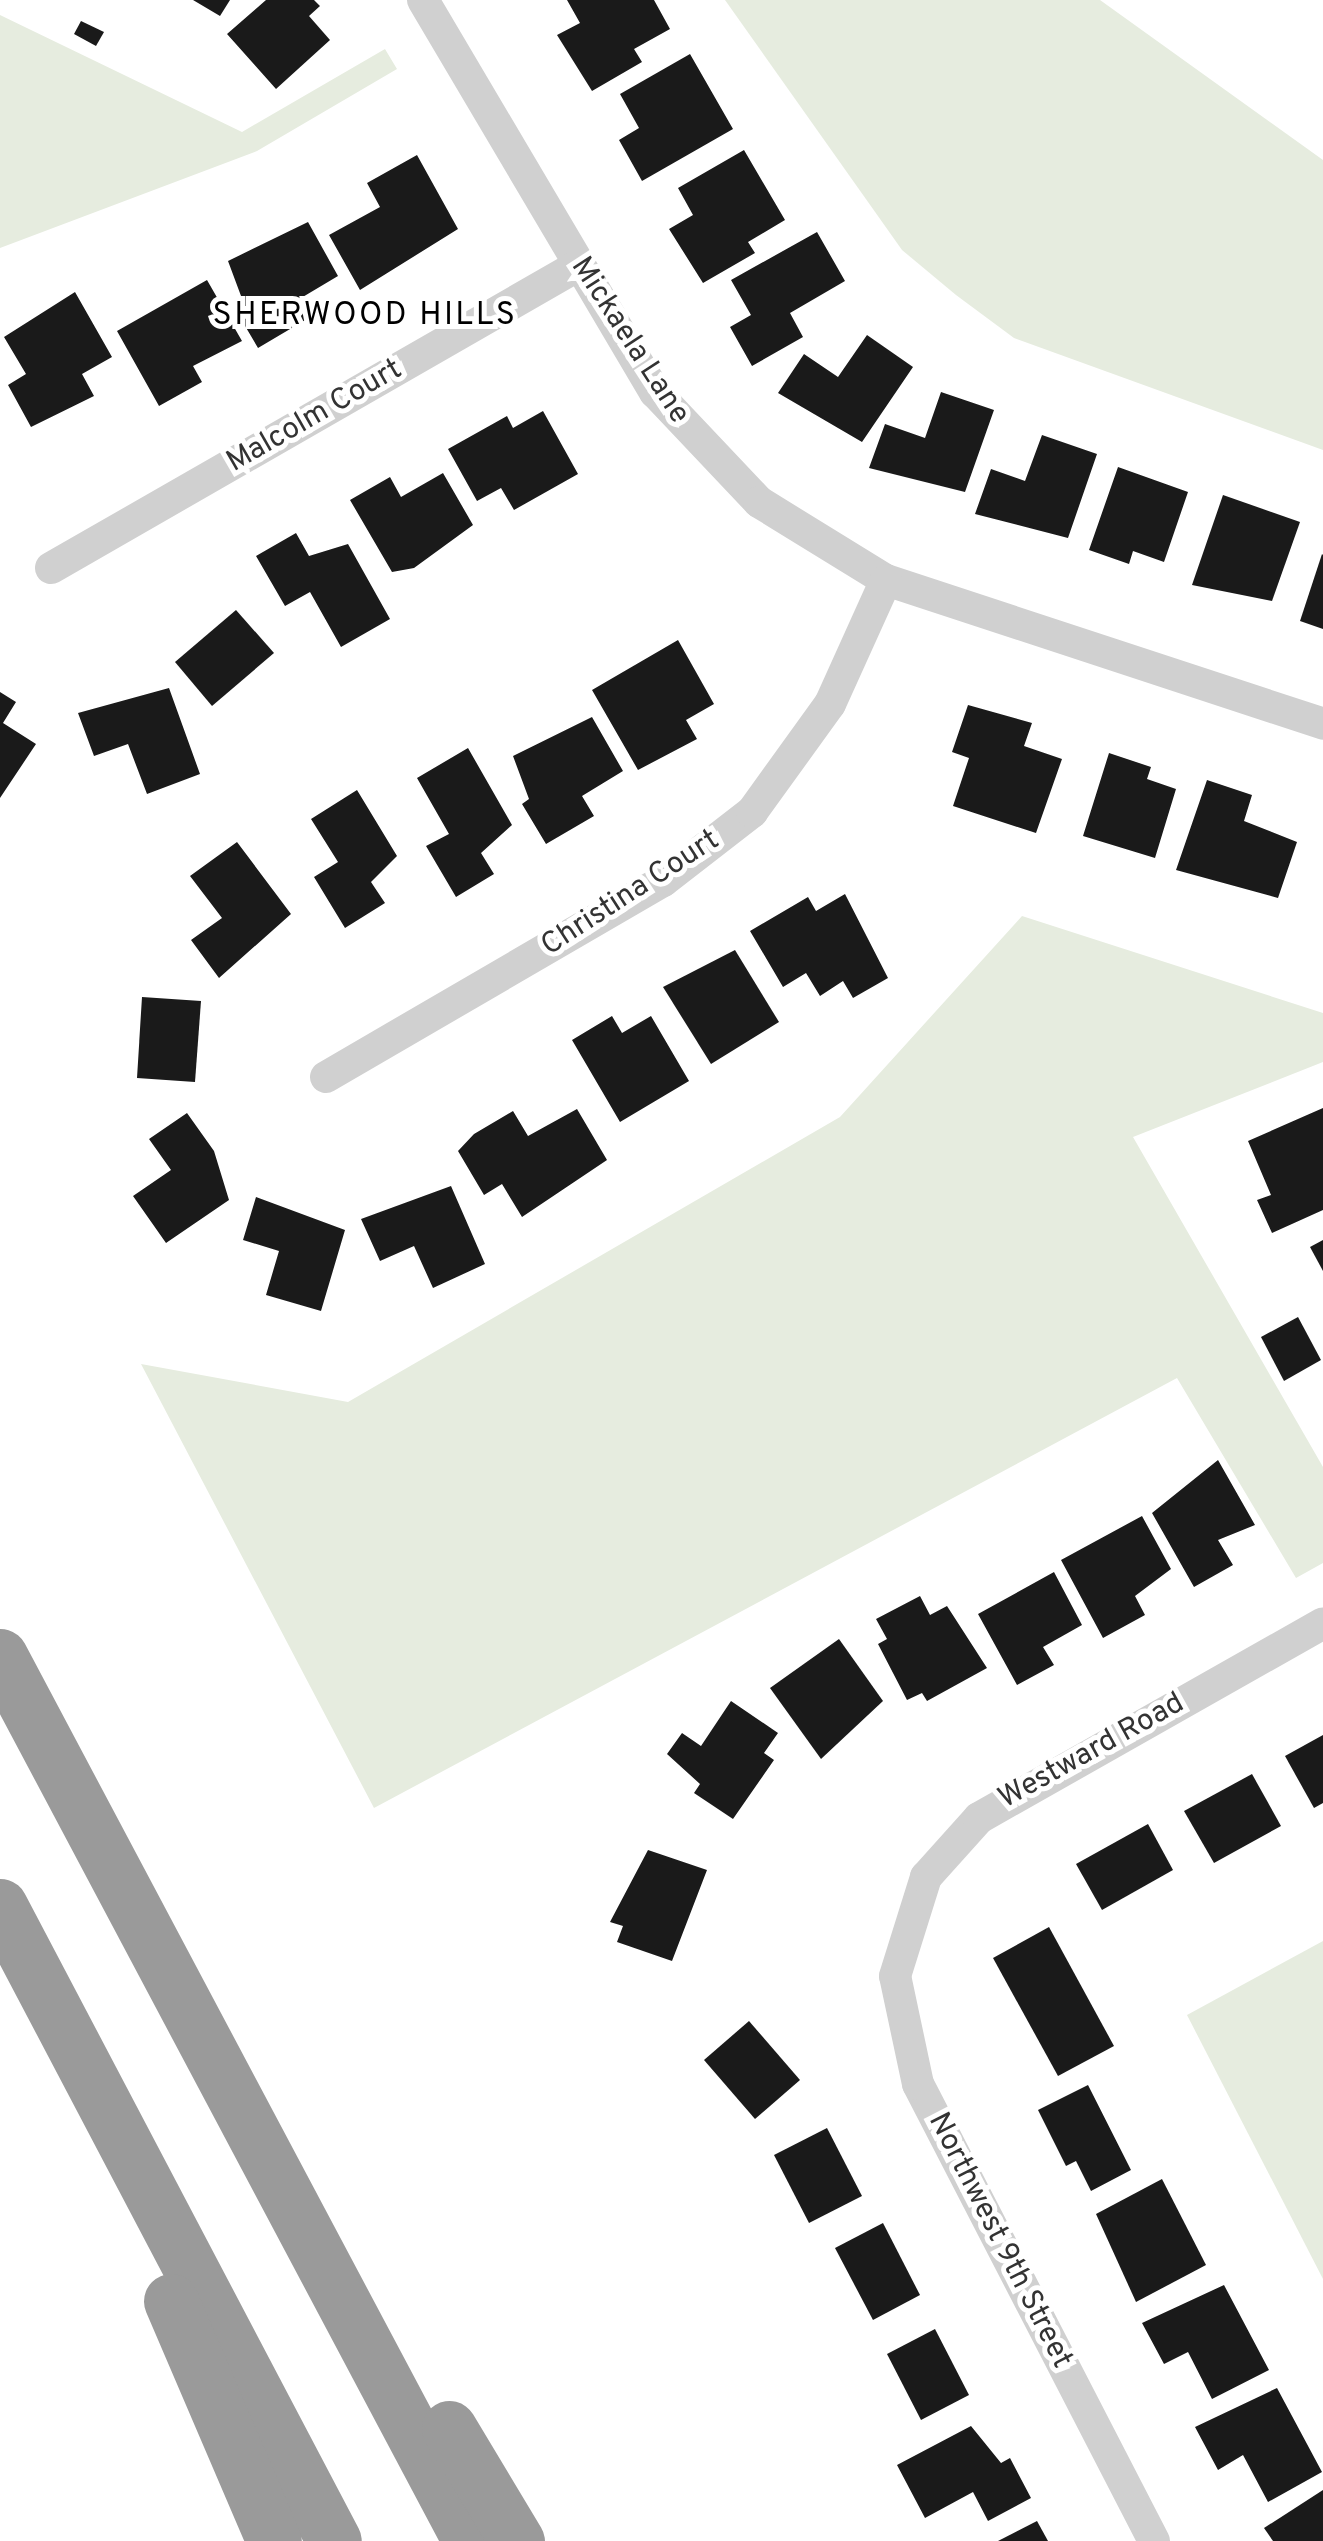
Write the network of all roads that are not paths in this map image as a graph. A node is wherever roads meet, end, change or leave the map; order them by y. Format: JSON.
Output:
{"nodes":[{"id":1,"x":423,"y":0,"type":"edge"},
{"id":2,"x":579,"y":265,"type":"junction"},
{"id":3,"x":51,"y":568,"type":"dead end"},
{"id":4,"x":886,"y":580,"type":"junction"},
{"id":5,"x":1323,"y":724,"type":"edge"},
{"id":6,"x":326,"y":1077,"type":"dead end"},
{"id":7,"x":1323,"y":1623,"type":"edge"},
{"id":8,"x":0,"y":1656,"type":"edge"},
{"id":9,"x":104,"y":1855,"type":"junction"},
{"id":10,"x":4,"y":1914,"type":"edge"},
{"id":11,"x":905,"y":1927,"type":"joint"},
{"id":12,"x":274,"y":2541,"type":"edge"},
{"id":13,"x":334,"y":2541,"type":"edge"},
{"id":14,"x":470,"y":2541,"type":"edge"},
{"id":15,"x":517,"y":2541,"type":"edge"},
{"id":16,"x":1154,"y":2541,"type":"edge"}],
"edges":[{"from":1,"to":2,"type":"street","name":"Mickaela Lane"},
{"from":2,"to":3,"type":"street","name":"Malcolm Court"},
{"from":2,"to":4,"type":"street","name":"Mickaela Lane"},
{"from":4,"to":5,"type":"street","name":"Mickaela Lane"},
{"from":4,"to":6,"type":"street","name":"Christina Court"},
{"from":7,"to":11,"type":"street","name":"Westward Road"},
{"from":8,"to":9,"type":"highway"},
{"from":9,"to":14,"type":"highway"},
{"from":9,"to":15,"type":"highway"},
{"from":10,"to":12,"type":"highway"},
{"from":10,"to":13,"type":"highway"},
{"from":11,"to":16,"type":"street","name":"Northwest 9th Street"}]}
